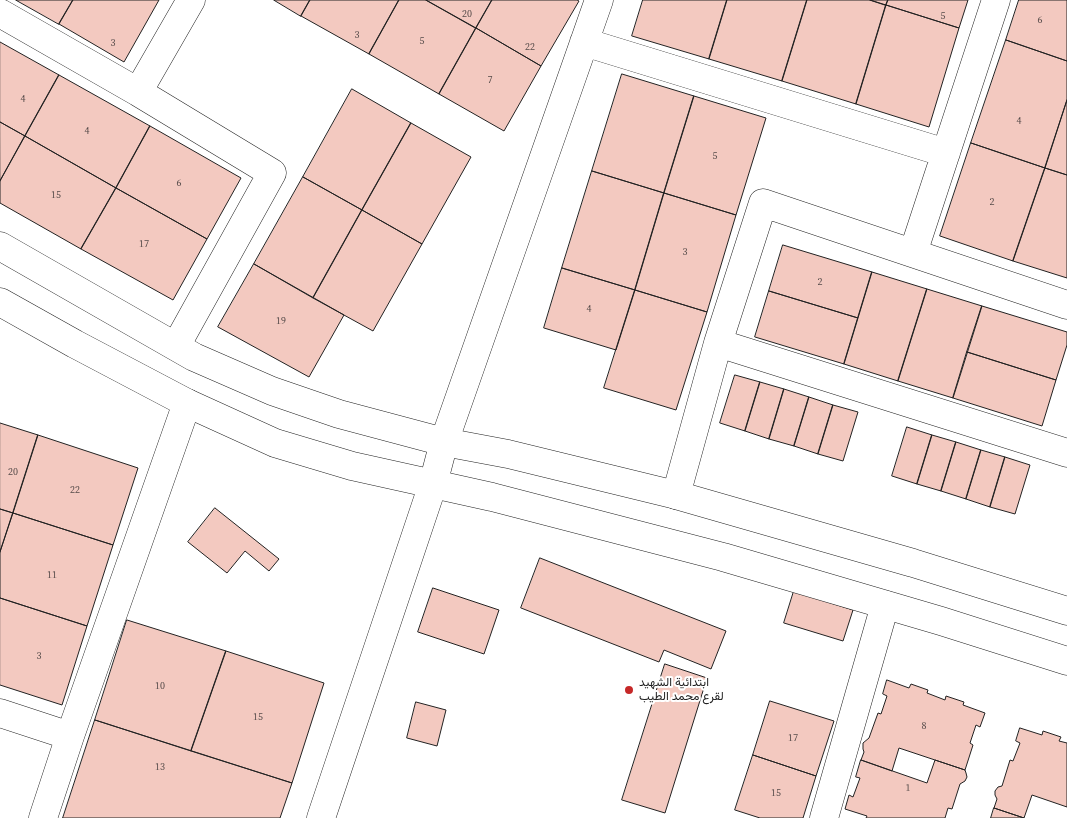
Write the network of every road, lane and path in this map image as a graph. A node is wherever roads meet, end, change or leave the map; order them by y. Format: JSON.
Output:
{"nodes":[{"id":1,"x":191,"y":0,"type":"edge"},
{"id":2,"x":599,"y":0,"type":"edge"},
{"id":3,"x":996,"y":0,"type":"edge"},
{"id":4,"x":0,"y":13,"type":"edge"},
{"id":5,"x":584,"y":42,"type":"junction"},
{"id":6,"x":138,"y":92,"type":"junction"},
{"id":7,"x":946,"y":153,"type":"junction"},
{"id":8,"x":0,"y":246,"type":"edge"},
{"id":9,"x":913,"y":253,"type":"junction"},
{"id":10,"x":0,"y":302,"type":"edge"},
{"id":11,"x":1067,"y":305,"type":"edge"},
{"id":12,"x":718,"y":343,"type":"junction"},
{"id":13,"x":176,"y":346,"type":"junction"},
{"id":14,"x":187,"y":403,"type":"junction"},
{"id":15,"x":444,"y":442,"type":"junction"},
{"id":16,"x":1067,"y":452,"type":"edge"},
{"id":17,"x":433,"y":484,"type":"junction"},
{"id":18,"x":676,"y":494,"type":"junction"},
{"id":19,"x":884,"y":605,"type":"junction"},
{"id":20,"x":1067,"y":611,"type":"edge"},
{"id":21,"x":1067,"y":661,"type":"edge"},
{"id":22,"x":0,"y":714,"type":"edge"},
{"id":23,"x":70,"y":736,"type":"junction"},
{"id":24,"x":43,"y":818,"type":"edge"},
{"id":25,"x":321,"y":818,"type":"edge"},
{"id":26,"x":824,"y":818,"type":"edge"}],
"edges":[{"from":1,"to":6,"type":"street"},
{"from":2,"to":5,"type":"street"},
{"from":3,"to":7,"type":"street"},
{"from":4,"to":6,"type":"street"},
{"from":5,"to":7,"type":"street"},
{"from":5,"to":15,"type":"street"},
{"from":6,"to":13,"type":"street"},
{"from":7,"to":9,"type":"street"},
{"from":8,"to":13,"type":"street"},
{"from":9,"to":11,"type":"street"},
{"from":9,"to":12,"type":"street"},
{"from":10,"to":14,"type":"street"},
{"from":12,"to":16,"type":"street"},
{"from":12,"to":18,"type":"street"},
{"from":13,"to":15,"type":"street"},
{"from":14,"to":17,"type":"street"},
{"from":14,"to":23,"type":"street"},
{"from":15,"to":17,"type":"street"},
{"from":15,"to":18,"type":"street"},
{"from":17,"to":19,"type":"street"},
{"from":17,"to":25,"type":"street"},
{"from":18,"to":20,"type":"street"},
{"from":19,"to":21,"type":"street"},
{"from":19,"to":26,"type":"street"},
{"from":22,"to":23,"type":"street"},
{"from":23,"to":24,"type":"street"}]}
